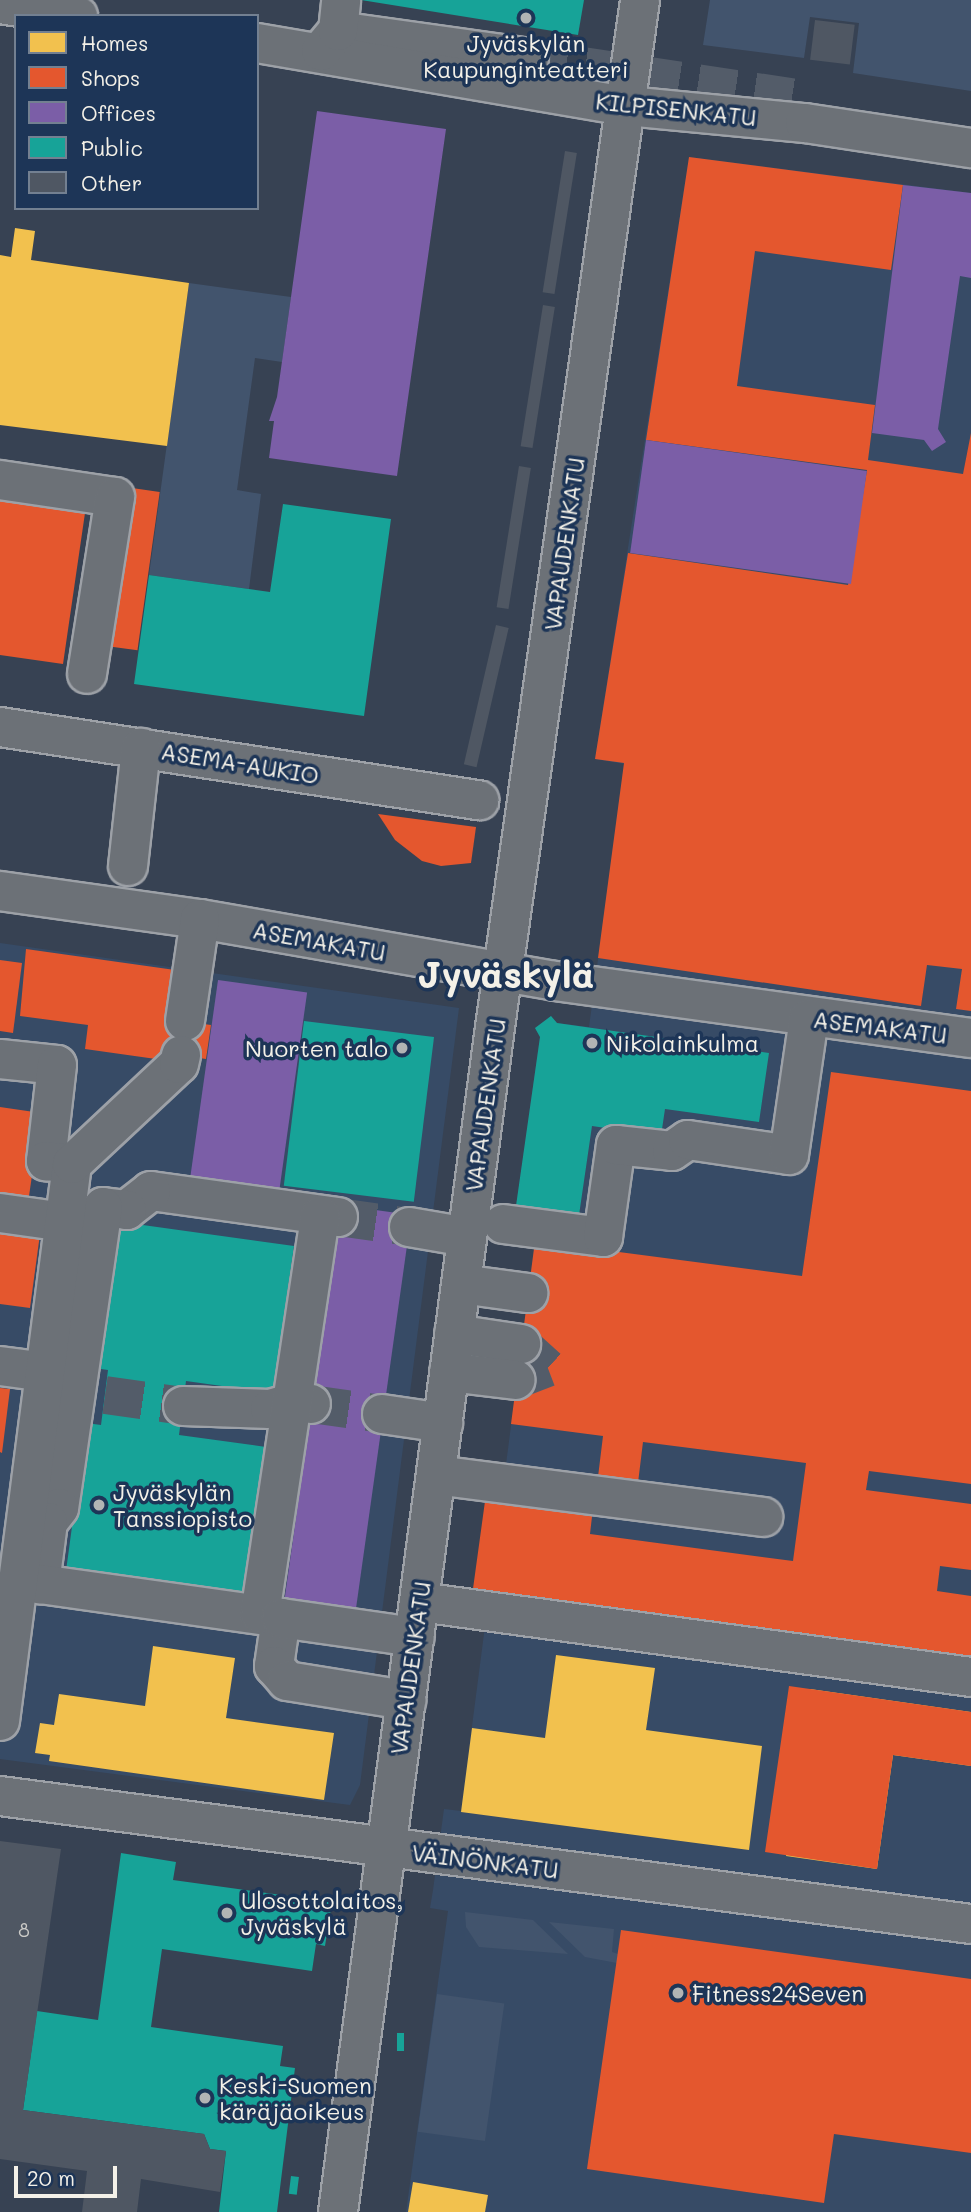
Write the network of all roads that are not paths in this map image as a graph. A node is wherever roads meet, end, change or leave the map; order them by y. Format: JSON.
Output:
{"nodes":[{"id":1,"x":640,"y":0,"type":"edge"},
{"id":2,"x":0,"y":4,"type":"edge"},
{"id":3,"x":65,"y":14,"type":"edge"},
{"id":4,"x":333,"y":28,"type":"edge"},
{"id":5,"x":259,"y":43,"type":"edge"},
{"id":6,"x":529,"y":58,"type":"tunnel mouth"},
{"id":7,"x":626,"y":106,"type":"junction"},
{"id":8,"x":971,"y":148,"type":"edge"},
{"id":9,"x":0,"y":480,"type":"edge"},
{"id":10,"x":87,"y":674,"type":"dead end"},
{"id":11,"x":0,"y":727,"type":"edge"},
{"id":12,"x":141,"y":748,"type":"junction"},
{"id":13,"x":479,"y":800,"type":"dead end"},
{"id":14,"x":128,"y":866,"type":"dead end"},
{"id":15,"x":0,"y":891,"type":"edge"},
{"id":16,"x":200,"y":919,"type":"junction"},
{"id":17,"x":505,"y":972,"type":"junction"},
{"id":18,"x":809,"y":1018,"type":"junction"},
{"id":19,"x":971,"y":1038,"type":"edge"},
{"id":20,"x":0,"y":1059,"type":"edge"},
{"id":21,"x":51,"y":1161,"type":"junction"},
{"id":22,"x":6,"y":1209,"type":"edge"},
{"id":23,"x":64,"y":1222,"type":"junction"},
{"id":24,"x":503,"y":1224,"type":"dead end"},
{"id":25,"x":409,"y":1227,"type":"tunnel mouth"},
{"id":26,"x":467,"y":1237,"type":"junction"},
{"id":27,"x":460,"y":1284,"type":"junction"},
{"id":28,"x":528,"y":1293,"type":"dead end"},
{"id":29,"x":454,"y":1334,"type":"junction"},
{"id":30,"x":0,"y":1366,"type":"edge"},
{"id":31,"x":44,"y":1372,"type":"junction"},
{"id":32,"x":449,"y":1372,"type":"junction"},
{"id":33,"x":303,"y":1403,"type":"junction"},
{"id":34,"x":183,"y":1406,"type":"tunnel mouth"},
{"id":35,"x":382,"y":1414,"type":"tunnel mouth"},
{"id":36,"x":443,"y":1423,"type":"junction"},
{"id":37,"x":436,"y":1475,"type":"junction"},
{"id":38,"x":763,"y":1517,"type":"dead end"},
{"id":39,"x":15,"y":1605,"type":"junction"},
{"id":40,"x":271,"y":1616,"type":"junction"},
{"id":41,"x":418,"y":1619,"type":"junction"},
{"id":42,"x":174,"y":1625,"type":"dead end"},
{"id":43,"x":971,"y":1677,"type":"edge"},
{"id":44,"x":406,"y":1700,"type":"junction"},
{"id":45,"x":0,"y":1721,"type":"edge"},
{"id":46,"x":0,"y":1796,"type":"edge"},
{"id":47,"x":387,"y":1849,"type":"junction"},
{"id":48,"x":971,"y":1924,"type":"edge"},
{"id":49,"x":338,"y":2212,"type":"edge"}],
"edges":[{"from":1,"to":7,"type":"street","name":"VAPAUDENKATU"},
{"from":2,"to":3,"type":"street"},
{"from":4,"to":5,"type":"street","name":"KILPISENKATU"},
{"from":4,"to":6,"type":"street"},
{"from":4,"to":7,"type":"street","name":"KILPISENKATU"},
{"from":7,"to":8,"type":"street","name":"KILPISENKATU"},
{"from":7,"to":17,"type":"street","name":"VAPAUDENKATU"},
{"from":9,"to":10,"type":"street"},
{"from":11,"to":12,"type":"street","name":"ASEMA-AUKIO"},
{"from":12,"to":13,"type":"street","name":"ASEMA-AUKIO"},
{"from":12,"to":14,"type":"street"},
{"from":15,"to":16,"type":"street","name":"ASEMAKATU"},
{"from":16,"to":17,"type":"street","name":"ASEMAKATU"},
{"from":16,"to":21,"type":"street"},
{"from":17,"to":18,"type":"street","name":"ASEMAKATU"},
{"from":17,"to":26,"type":"street","name":"VAPAUDENKATU"},
{"from":18,"to":19,"type":"street","name":"ASEMAKATU"},
{"from":18,"to":24,"type":"street"},
{"from":20,"to":21,"type":"street"},
{"from":21,"to":23,"type":"street"},
{"from":22,"to":23,"type":"street"},
{"from":23,"to":31,"type":"street"},
{"from":25,"to":26,"type":"street"},
{"from":26,"to":27,"type":"street","name":"VAPAUDENKATU"},
{"from":27,"to":28,"type":"street"},
{"from":27,"to":29,"type":"street","name":"VAPAUDENKATU"},
{"from":29,"to":32,"type":"street","name":"VAPAUDENKATU"},
{"from":29,"to":32,"type":"street"},
{"from":30,"to":31,"type":"street"},
{"from":31,"to":39,"type":"street"},
{"from":32,"to":36,"type":"street","name":"VAPAUDENKATU"},
{"from":33,"to":34,"type":"street"},
{"from":33,"to":40,"type":"street"},
{"from":33,"to":40,"type":"street"},
{"from":35,"to":36,"type":"street"},
{"from":36,"to":37,"type":"street","name":"VAPAUDENKATU"},
{"from":37,"to":38,"type":"street"},
{"from":37,"to":41,"type":"street","name":"VAPAUDENKATU"},
{"from":39,"to":42,"type":"street"},
{"from":39,"to":45,"type":"street"},
{"from":40,"to":41,"type":"street"},
{"from":40,"to":44,"type":"street"},
{"from":41,"to":43,"type":"street"},
{"from":41,"to":44,"type":"street","name":"VAPAUDENKATU"},
{"from":44,"to":47,"type":"street","name":"VAPAUDENKATU"},
{"from":46,"to":47,"type":"street","name":"VÄINÖNKATU"},
{"from":47,"to":48,"type":"street","name":"VÄINÖNKATU"},
{"from":47,"to":49,"type":"street","name":"VAPAUDENKATU"}]}
